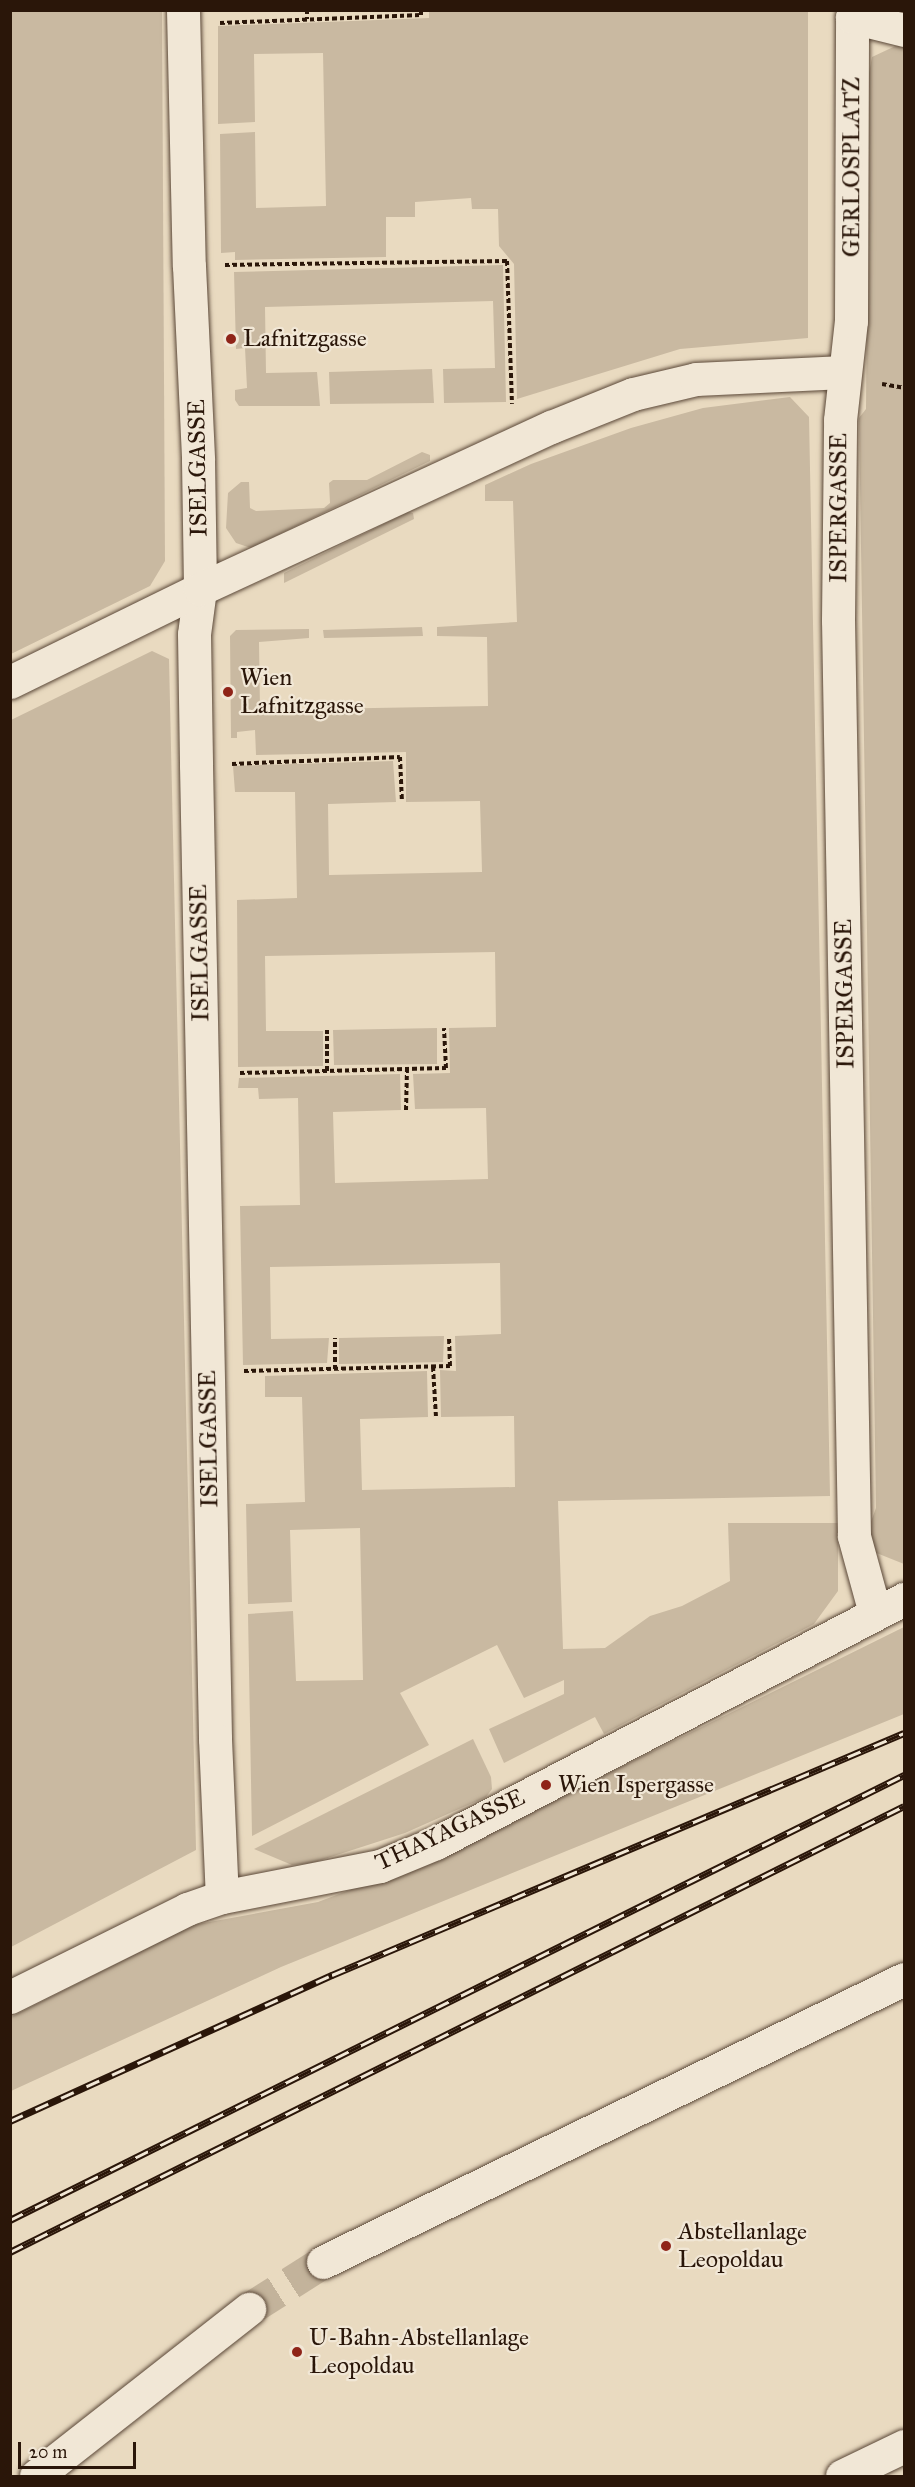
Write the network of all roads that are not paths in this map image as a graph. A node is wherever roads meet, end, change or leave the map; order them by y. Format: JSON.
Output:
{"nodes":[{"id":1,"x":852,"y":14,"type":"edge"},
{"id":2,"x":183,"y":17,"type":"edge"},
{"id":3,"x":904,"y":30,"type":"edge"},
{"id":4,"x":844,"y":372,"type":"junction"},
{"id":5,"x":200,"y":589,"type":"junction"},
{"id":6,"x":10,"y":682,"type":"edge"},
{"id":7,"x":904,"y":1599,"type":"edge"},
{"id":8,"x":875,"y":1613,"type":"junction"},
{"id":9,"x":222,"y":1896,"type":"junction"},
{"id":10,"x":904,"y":1979,"type":"edge"},
{"id":11,"x":10,"y":1997,"type":"edge"},
{"id":12,"x":323,"y":2262,"type":"tunnel mouth"},
{"id":13,"x":249,"y":2309,"type":"tunnel mouth"},
{"id":14,"x":904,"y":2446,"type":"edge"},
{"id":15,"x":36,"y":2476,"type":"edge"},
{"id":16,"x":842,"y":2476,"type":"edge"}],
"edges":[{"from":1,"to":3,"type":"street","name":"GERLOSPLATZ"},
{"from":1,"to":4,"type":"street","name":"GERLOSPLATZ"},
{"from":2,"to":5,"type":"street","name":"ISELGASSE"},
{"from":4,"to":5,"type":"street"},
{"from":4,"to":8,"type":"street","name":"ISPERGASSE"},
{"from":5,"to":6,"type":"street"},
{"from":5,"to":9,"type":"street","name":"ISELGASSE"},
{"from":7,"to":8,"type":"street","name":"THAYAGASSE"},
{"from":8,"to":9,"type":"street","name":"THAYAGASSE"},
{"from":9,"to":11,"type":"street","name":"THAYAGASSE"},
{"from":10,"to":12,"type":"street"},
{"from":13,"to":15,"type":"street"},
{"from":14,"to":16,"type":"street"}]}
